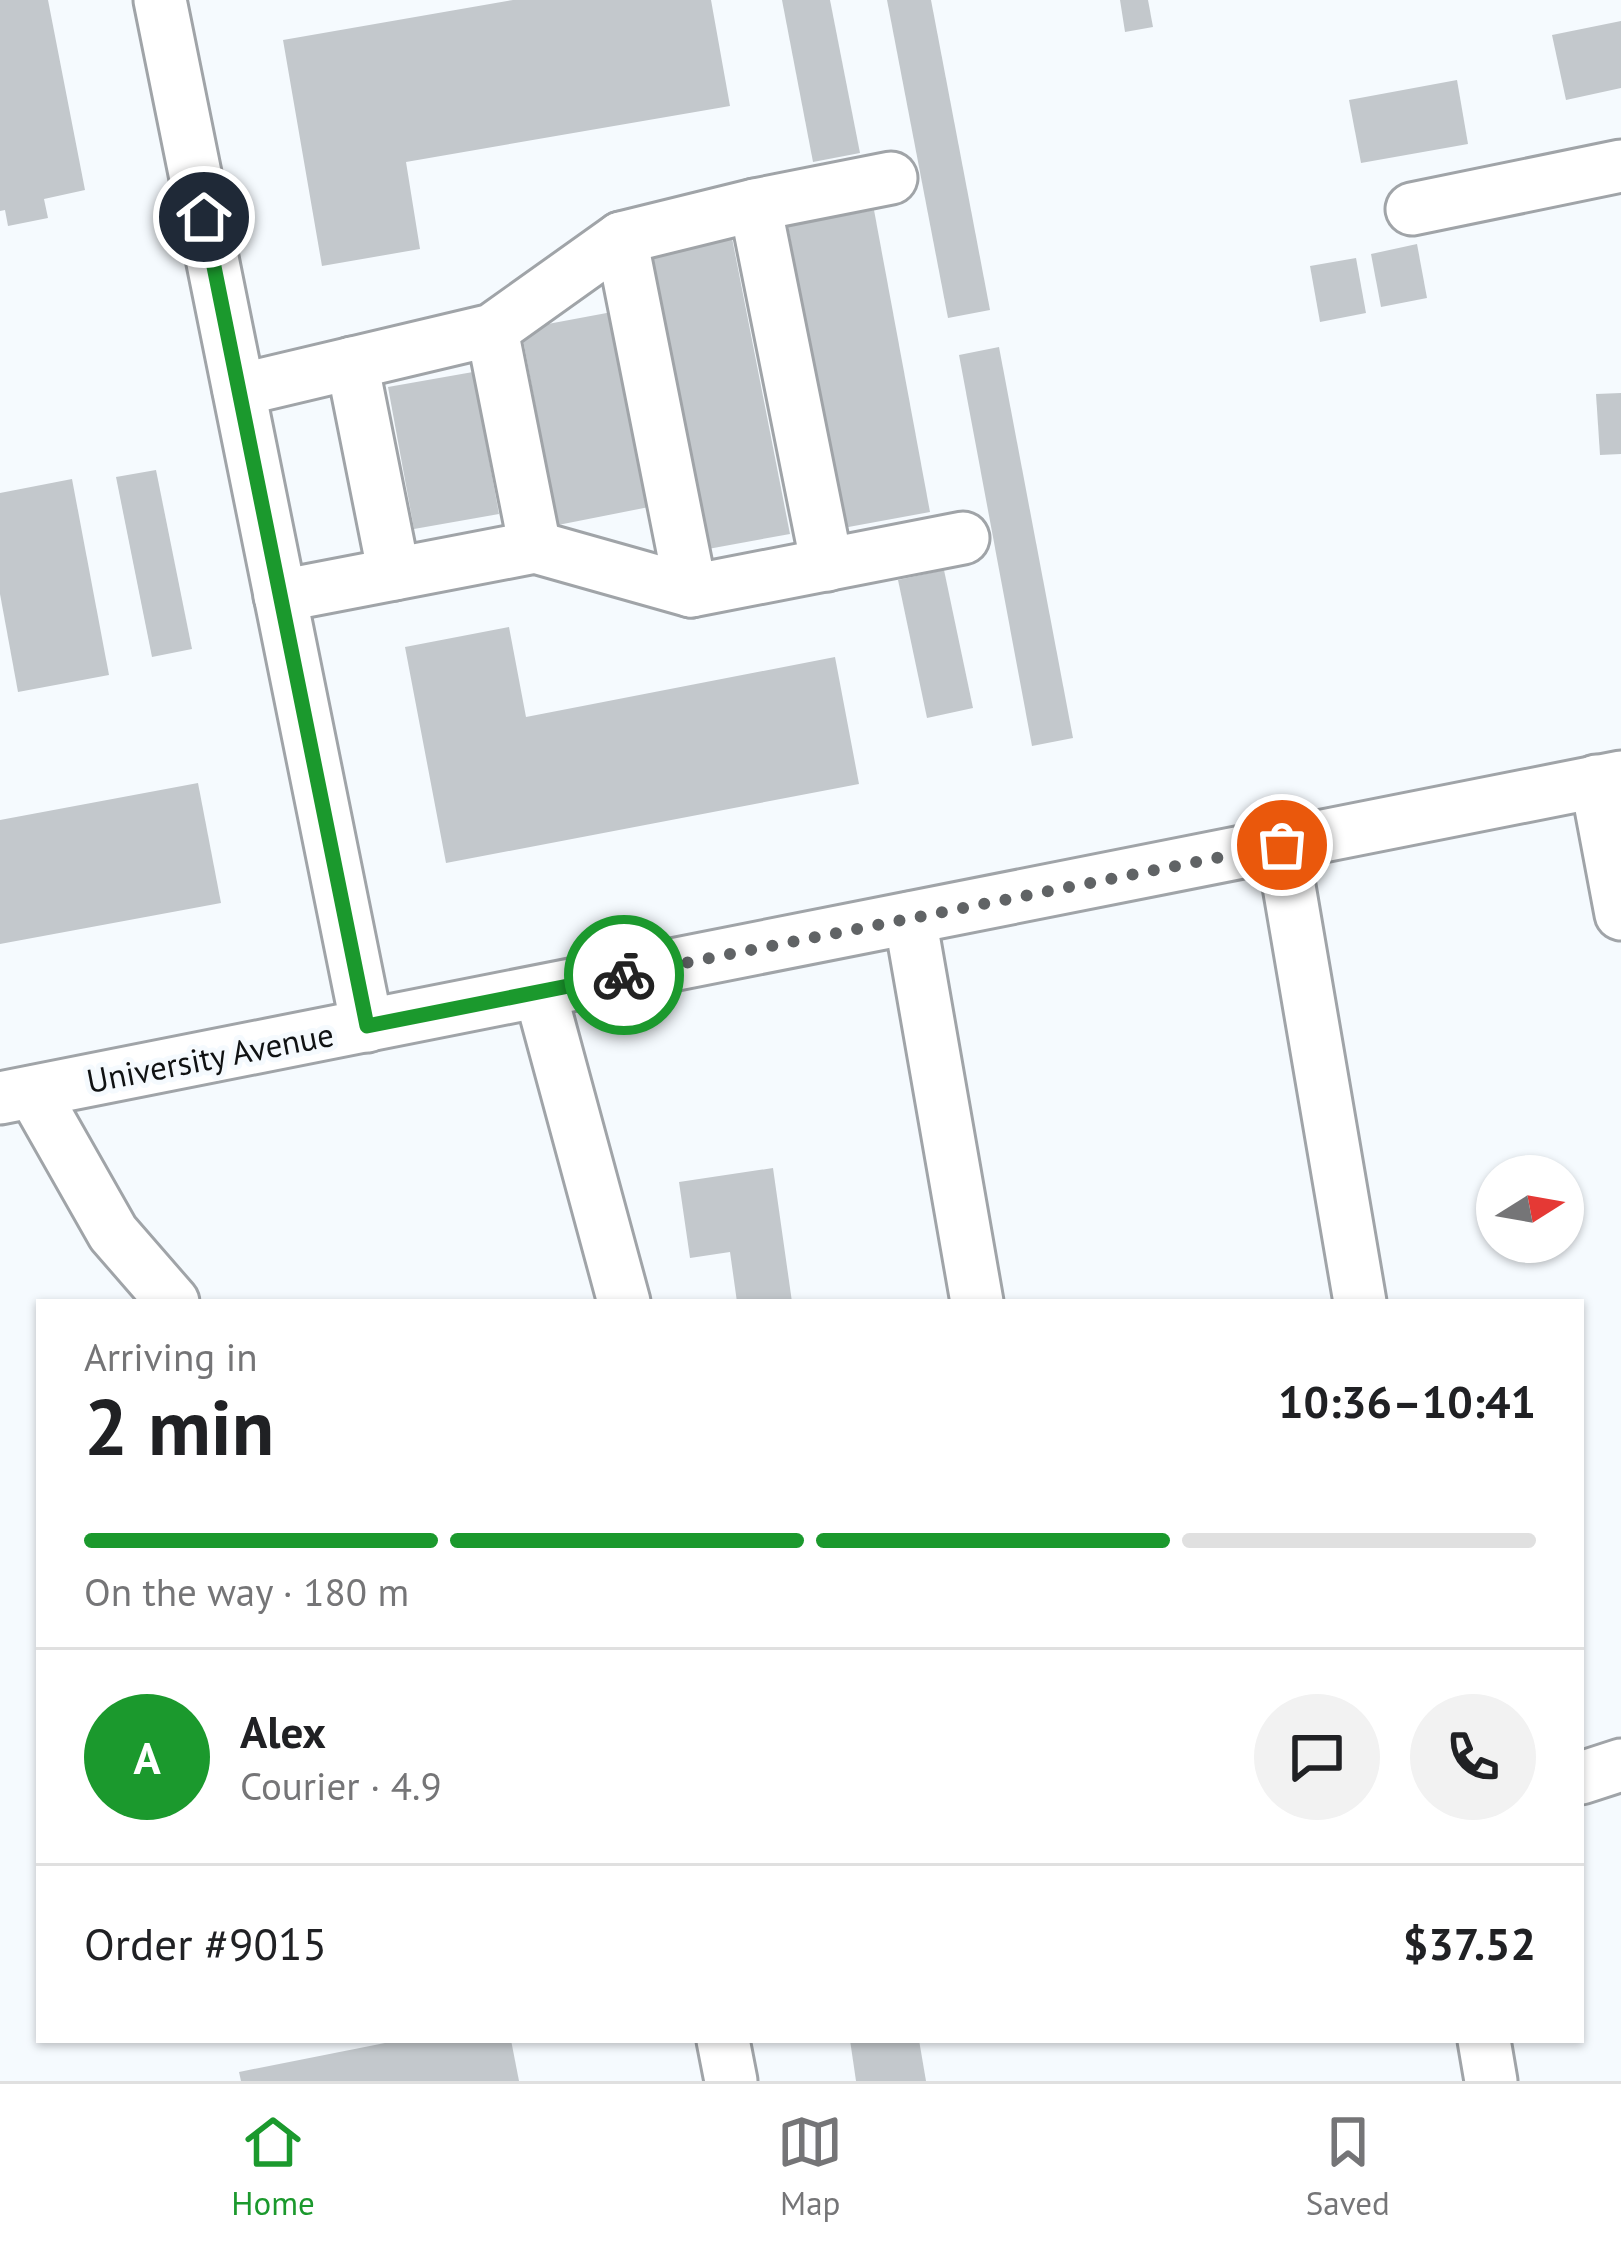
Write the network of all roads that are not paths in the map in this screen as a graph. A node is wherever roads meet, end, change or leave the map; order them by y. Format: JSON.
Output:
{"nodes":[{"id":1,"x":160,"y":0,"type":"edge"},
{"id":2,"x":1621,"y":166,"type":"edge"},
{"id":3,"x":892,"y":178,"type":"dead end"},
{"id":4,"x":755,"y":205,"type":"junction"},
{"id":5,"x":1412,"y":209,"type":"dead end"},
{"id":6,"x":621,"y":238,"type":"junction"},
{"id":7,"x":493,"y":330,"type":"junction"},
{"id":8,"x":352,"y":363,"type":"junction"},
{"id":9,"x":239,"y":390,"type":"junction"},
{"id":10,"x":963,"y":538,"type":"dead end"},
{"id":11,"x":536,"y":548,"type":"junction"},
{"id":12,"x":827,"y":565,"type":"junction"},
{"id":13,"x":394,"y":574,"type":"junction"},
{"id":14,"x":691,"y":591,"type":"junction"},
{"id":15,"x":280,"y":596,"type":"junction"},
{"id":16,"x":1608,"y":779,"type":"edge"},
{"id":17,"x":1282,"y":845,"type":"junction"},
{"id":18,"x":1621,"y":914,"type":"edge"},
{"id":19,"x":910,"y":918,"type":"junction"},
{"id":20,"x":540,"y":992,"type":"junction"},
{"id":21,"x":367,"y":1026,"type":"junction"},
{"id":22,"x":16,"y":1095,"type":"edge"},
{"id":23,"x":170,"y":1299,"type":"edge"},
{"id":24,"x":623,"y":1299,"type":"edge"},
{"id":25,"x":976,"y":1299,"type":"edge"},
{"id":26,"x":1359,"y":1299,"type":"edge"},
{"id":27,"x":1621,"y":1765,"type":"edge"},
{"id":28,"x":1584,"y":1777,"type":"edge"},
{"id":29,"x":723,"y":2043,"type":"edge"},
{"id":30,"x":1485,"y":2043,"type":"edge"},
{"id":31,"x":731,"y":2081,"type":"edge"},
{"id":32,"x":1491,"y":2081,"type":"edge"}],
"edges":[{"from":1,"to":9,"type":"street"},
{"from":2,"to":5,"type":"street"},
{"from":3,"to":4,"type":"street"},
{"from":4,"to":6,"type":"street"},
{"from":4,"to":12,"type":"street"},
{"from":6,"to":7,"type":"street"},
{"from":6,"to":14,"type":"street"},
{"from":7,"to":8,"type":"street"},
{"from":7,"to":11,"type":"street"},
{"from":8,"to":9,"type":"street"},
{"from":8,"to":13,"type":"street"},
{"from":9,"to":15,"type":"street"},
{"from":10,"to":12,"type":"street"},
{"from":11,"to":13,"type":"street"},
{"from":11,"to":14,"type":"street"},
{"from":12,"to":14,"type":"street"},
{"from":13,"to":15,"type":"street"},
{"from":15,"to":21,"type":"street"},
{"from":16,"to":17,"type":"street","name":"University Avenue"},
{"from":16,"to":18,"type":"street"},
{"from":17,"to":19,"type":"street","name":"University Avenue"},
{"from":17,"to":26,"type":"street"},
{"from":19,"to":20,"type":"street","name":"University Avenue"},
{"from":19,"to":25,"type":"street"},
{"from":20,"to":21,"type":"street","name":"University Avenue"},
{"from":20,"to":24,"type":"street"},
{"from":21,"to":22,"type":"street","name":"University Avenue"},
{"from":22,"to":23,"type":"street"},
{"from":27,"to":28,"type":"street"},
{"from":29,"to":31,"type":"street"},
{"from":30,"to":32,"type":"street"}]}
